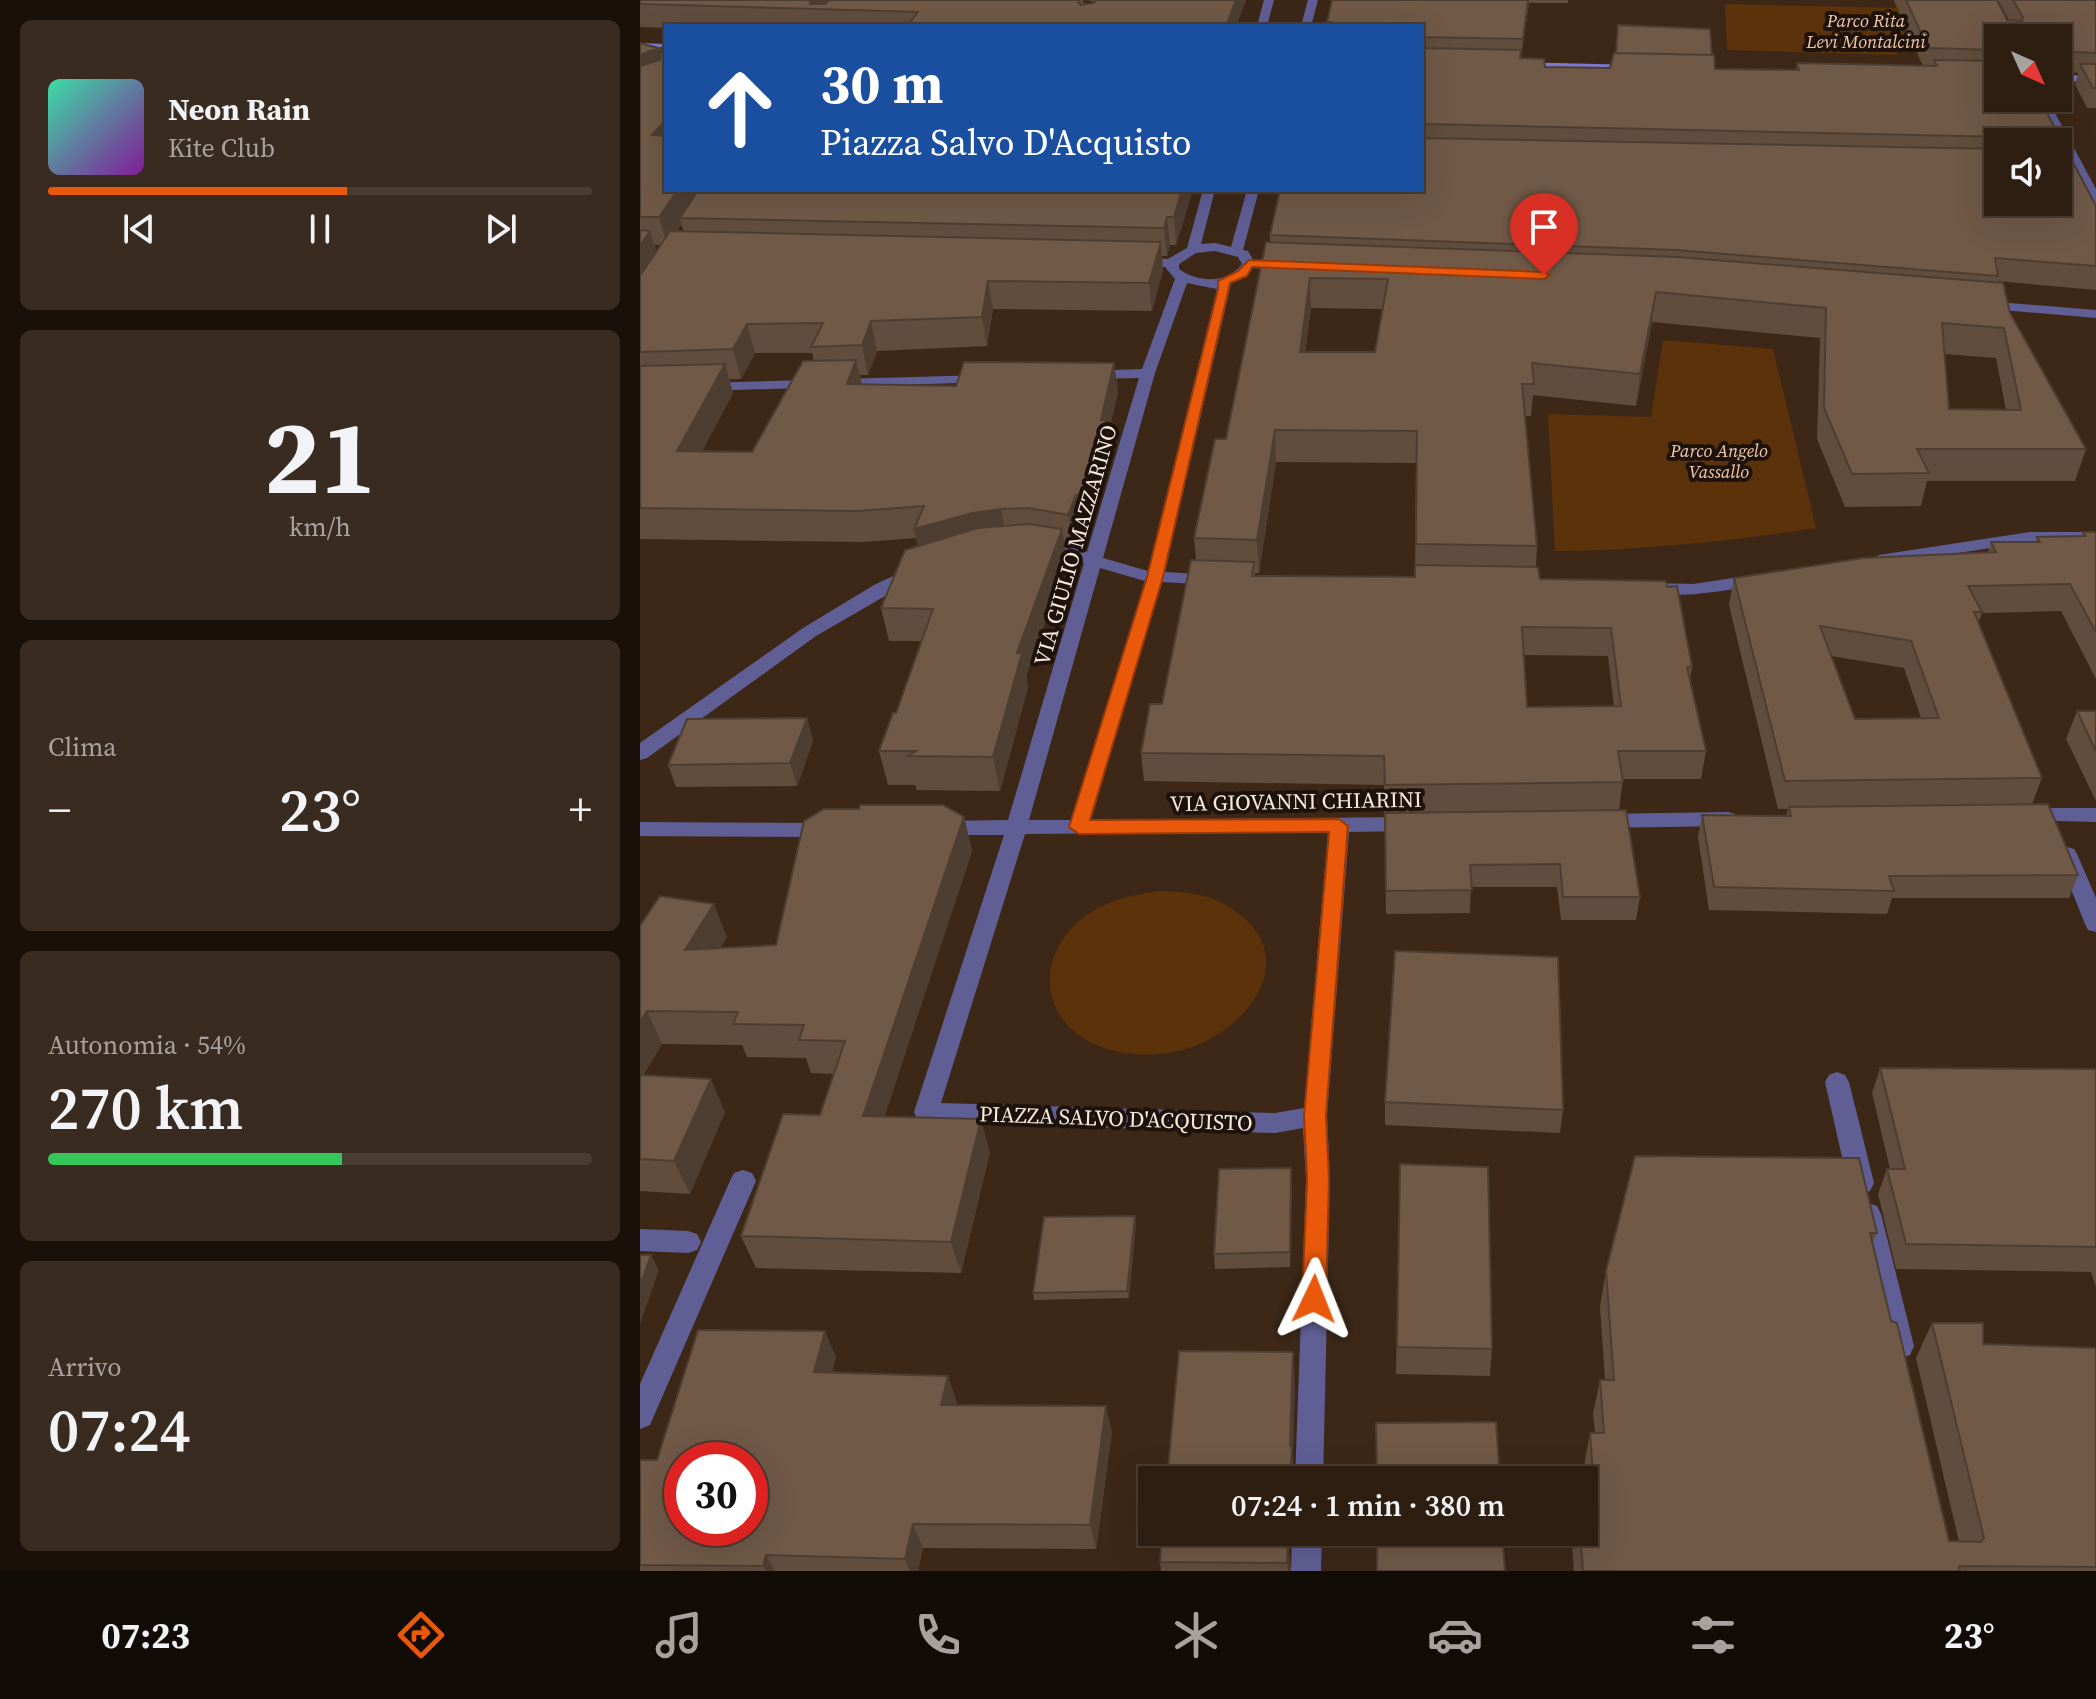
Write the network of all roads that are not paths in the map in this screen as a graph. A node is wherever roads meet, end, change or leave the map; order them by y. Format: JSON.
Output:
{"nodes":[{"id":1,"x":1046,"y":0,"type":"edge"},
{"id":2,"x":1269,"y":0,"type":"edge"},
{"id":3,"x":1313,"y":0,"type":"edge"},
{"id":4,"x":1090,"y":24,"type":"edge"},
{"id":5,"x":1263,"y":24,"type":"edge"},
{"id":6,"x":1307,"y":24,"type":"edge"},
{"id":7,"x":640,"y":46,"type":"edge"},
{"id":8,"x":664,"y":47,"type":"edge"},
{"id":9,"x":1499,"y":64,"type":"edge"},
{"id":10,"x":1653,"y":68,"type":"edge"},
{"id":11,"x":2072,"y":78,"type":"edge"},
{"id":12,"x":2096,"y":79,"type":"edge"},
{"id":13,"x":2048,"y":112,"type":"edge"},
{"id":14,"x":2072,"y":166,"type":"edge"},
{"id":15,"x":2075,"y":166,"type":"junction"},
{"id":16,"x":1208,"y":192,"type":"edge"},
{"id":17,"x":1252,"y":192,"type":"edge"},
{"id":18,"x":2096,"y":201,"type":"edge"},
{"id":19,"x":1193,"y":250,"type":"junction"},
{"id":20,"x":1236,"y":251,"type":"junction"},
{"id":21,"x":1127,"y":262,"type":"edge"},
{"id":22,"x":1172,"y":263,"type":"junction"},
{"id":23,"x":1249,"y":264,"type":"junction"},
{"id":24,"x":1304,"y":266,"type":"edge"},
{"id":25,"x":1182,"y":278,"type":"junction"},
{"id":26,"x":1224,"y":281,"type":"junction"},
{"id":27,"x":1971,"y":304,"type":"edge"},
{"id":28,"x":2096,"y":314,"type":"edge"},
{"id":29,"x":1148,"y":373,"type":"junction"},
{"id":30,"x":1066,"y":376,"type":"edge"},
{"id":31,"x":1004,"y":378,"type":"edge"},
{"id":32,"x":683,"y":388,"type":"edge"},
{"id":33,"x":2096,"y":537,"type":"edge"},
{"id":34,"x":1019,"y":549,"type":"edge"},
{"id":35,"x":1092,"y":560,"type":"junction"},
{"id":36,"x":1858,"y":563,"type":"edge"},
{"id":37,"x":935,"y":564,"type":"edge"},
{"id":38,"x":1783,"y":575,"type":"edge"},
{"id":39,"x":1155,"y":577,"type":"junction"},
{"id":40,"x":1235,"y":580,"type":"edge"},
{"id":41,"x":1632,"y":588,"type":"edge"},
{"id":42,"x":640,"y":753,"type":"edge"},
{"id":43,"x":2051,"y":814,"type":"junction"},
{"id":44,"x":2004,"y":815,"type":"edge"},
{"id":45,"x":2096,"y":815,"type":"edge"},
{"id":46,"x":1753,"y":819,"type":"edge"},
{"id":47,"x":1581,"y":822,"type":"edge"},
{"id":48,"x":1440,"y":824,"type":"edge"},
{"id":49,"x":1339,"y":826,"type":"junction"},
{"id":50,"x":1016,"y":827,"type":"junction"},
{"id":51,"x":1079,"y":827,"type":"junction"},
{"id":52,"x":922,"y":828,"type":"edge"},
{"id":53,"x":640,"y":829,"type":"edge"},
{"id":54,"x":844,"y":830,"type":"edge"},
{"id":55,"x":2096,"y":924,"type":"edge"},
{"id":56,"x":1837,"y":1082,"type":"dead end"},
{"id":57,"x":1315,"y":1116,"type":"junction"},
{"id":58,"x":743,"y":1181,"type":"dead end"},
{"id":59,"x":640,"y":1240,"type":"edge"},
{"id":60,"x":688,"y":1242,"type":"dead end"},
{"id":61,"x":1906,"y":1377,"type":"edge"},
{"id":62,"x":640,"y":1416,"type":"edge"},
{"id":63,"x":1309,"y":1466,"type":"edge"},
{"id":64,"x":1307,"y":1546,"type":"edge"},
{"id":65,"x":1306,"y":1571,"type":"edge"}],
"edges":[{"from":1,"to":4,"type":"street"},
{"from":2,"to":5,"type":"street"},
{"from":3,"to":6,"type":"street"},
{"from":7,"to":8,"type":"main road"},
{"from":9,"to":10,"type":"main road"},
{"from":11,"to":12,"type":"main road"},
{"from":13,"to":15,"type":"street"},
{"from":14,"to":15,"type":"street"},
{"from":15,"to":18,"type":"street"},
{"from":16,"to":19,"type":"street"},
{"from":17,"to":20,"type":"street"},
{"from":19,"to":20,"type":"street"},
{"from":19,"to":22,"type":"street"},
{"from":20,"to":23,"type":"street"},
{"from":21,"to":22,"type":"street"},
{"from":22,"to":25,"type":"street"},
{"from":23,"to":24,"type":"street"},
{"from":23,"to":26,"type":"street"},
{"from":25,"to":26,"type":"street"},
{"from":25,"to":29,"type":"street","name":"VIA GIULIO MAZZARINO"},
{"from":26,"to":39,"type":"street"},
{"from":27,"to":28,"type":"street"},
{"from":29,"to":30,"type":"street"},
{"from":29,"to":35,"type":"street","name":"VIA GIULIO MAZZARINO"},
{"from":31,"to":32,"type":"street"},
{"from":33,"to":36,"type":"street"},
{"from":34,"to":35,"type":"street"},
{"from":35,"to":39,"type":"street"},
{"from":35,"to":50,"type":"street","name":"VIA GIULIO MAZZARINO"},
{"from":37,"to":42,"type":"street"},
{"from":38,"to":41,"type":"street"},
{"from":39,"to":40,"type":"street"},
{"from":39,"to":51,"type":"street"},
{"from":43,"to":44,"type":"street"},
{"from":43,"to":45,"type":"street"},
{"from":43,"to":55,"type":"street"},
{"from":46,"to":47,"type":"street"},
{"from":48,"to":49,"type":"street","name":"VIA GIOVANNI CHIARINI"},
{"from":49,"to":51,"type":"street","name":"VIA GIOVANNI CHIARINI"},
{"from":49,"to":57,"type":"street"},
{"from":50,"to":51,"type":"street","name":"VIA GIOVANNI CHIARINI"},
{"from":50,"to":52,"type":"street","name":"VIA GIOVANNI CHIARINI"},
{"from":50,"to":57,"type":"street","name":"PIAZZA SALVO D'ACQUISTO"},
{"from":53,"to":54,"type":"street"},
{"from":56,"to":61,"type":"street"},
{"from":57,"to":63,"type":"street"},
{"from":58,"to":62,"type":"street"},
{"from":59,"to":60,"type":"street"},
{"from":64,"to":65,"type":"street"}]}
